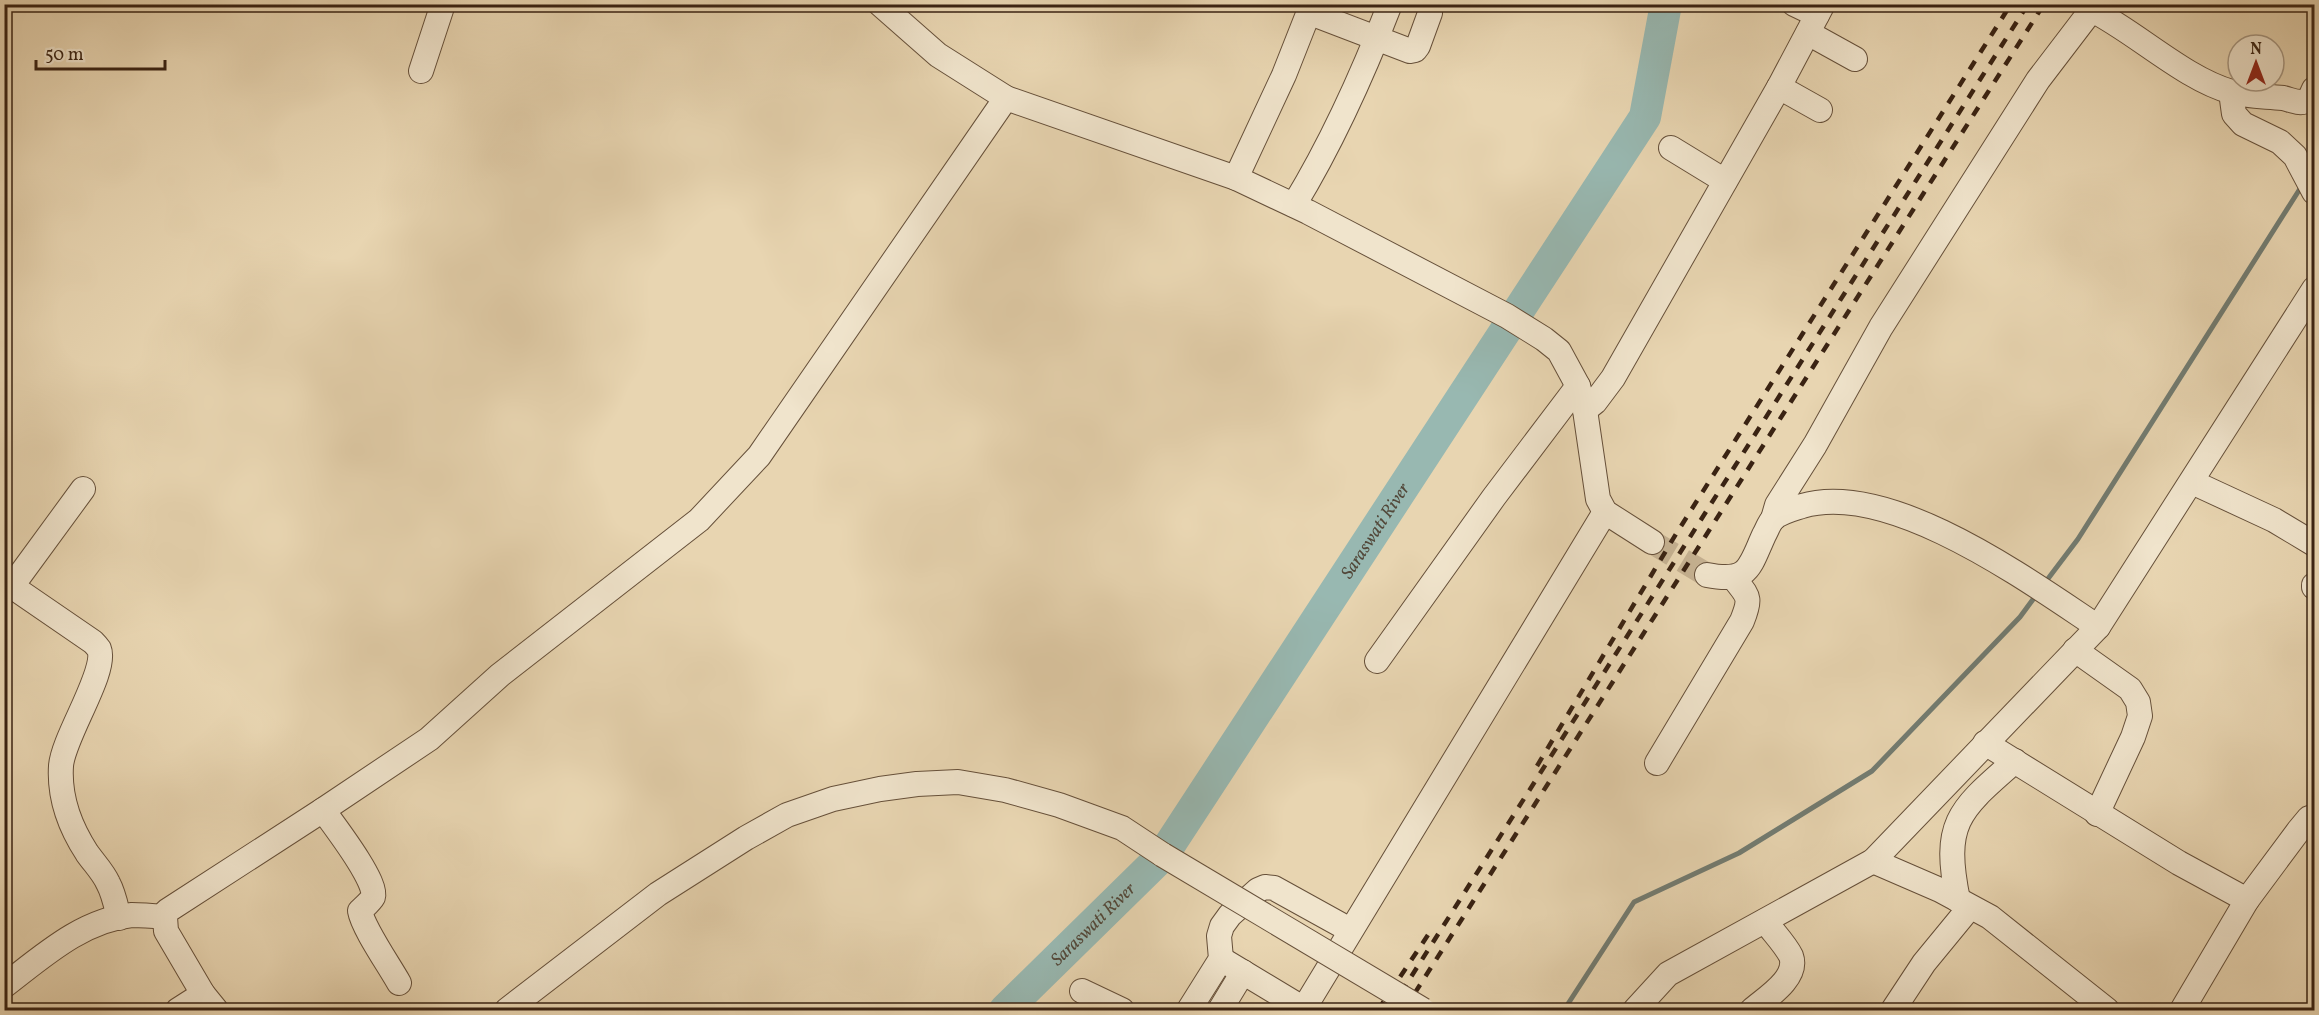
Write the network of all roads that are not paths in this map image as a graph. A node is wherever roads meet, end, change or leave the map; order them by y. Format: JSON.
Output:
{"nodes":[{"id":1,"x":443,"y":4,"type":"edge"},
{"id":2,"x":880,"y":4,"type":"edge"},
{"id":3,"x":1390,"y":4,"type":"edge"},
{"id":4,"x":1794,"y":4,"type":"edge"},
{"id":5,"x":2094,"y":7,"type":"edge"},
{"id":6,"x":1310,"y":8,"type":"edge"},
{"id":7,"x":1430,"y":13,"type":"dead end"},
{"id":8,"x":1816,"y":18,"type":"edge"},
{"id":9,"x":1378,"y":38,"type":"junction"},
{"id":10,"x":1856,"y":59,"type":"dead end"},
{"id":11,"x":422,"y":71,"type":"dead end"},
{"id":12,"x":1779,"y":87,"type":"junction"},
{"id":13,"x":2314,"y":89,"type":"edge"},
{"id":14,"x":2226,"y":90,"type":"edge"},
{"id":15,"x":2230,"y":93,"type":"edge"},
{"id":16,"x":2234,"y":93,"type":"edge"},
{"id":17,"x":1006,"y":98,"type":"junction"},
{"id":18,"x":1820,"y":110,"type":"dead end"},
{"id":19,"x":1671,"y":148,"type":"dead end"},
{"id":20,"x":1236,"y":178,"type":"junction"},
{"id":21,"x":1725,"y":181,"type":"junction"},
{"id":22,"x":2314,"y":192,"type":"edge"},
{"id":23,"x":1294,"y":205,"type":"junction"},
{"id":24,"x":2314,"y":288,"type":"edge"},
{"id":25,"x":1578,"y":386,"type":"junction"},
{"id":26,"x":1585,"y":410,"type":"junction"},
{"id":27,"x":2192,"y":483,"type":"junction"},
{"id":28,"x":83,"y":489,"type":"dead end"},
{"id":29,"x":1605,"y":512,"type":"junction"},
{"id":30,"x":1773,"y":519,"type":"junction"},
{"id":31,"x":1652,"y":542,"type":"tunnel mouth"},
{"id":32,"x":2314,"y":544,"type":"edge"},
{"id":33,"x":1707,"y":575,"type":"tunnel mouth"},
{"id":34,"x":1733,"y":577,"type":"junction"},
{"id":35,"x":8,"y":584,"type":"edge"},
{"id":36,"x":2098,"y":627,"type":"junction"},
{"id":37,"x":2075,"y":650,"type":"junction"},
{"id":38,"x":1377,"y":661,"type":"dead end"},
{"id":39,"x":1985,"y":743,"type":"junction"},
{"id":40,"x":2015,"y":761,"type":"junction"},
{"id":41,"x":1657,"y":763,"type":"dead end"},
{"id":42,"x":323,"y":810,"type":"junction"},
{"id":43,"x":2097,"y":814,"type":"junction"},
{"id":44,"x":2314,"y":817,"type":"edge"},
{"id":45,"x":1873,"y":861,"type":"junction"},
{"id":46,"x":2247,"y":900,"type":"junction"},
{"id":47,"x":1964,"y":903,"type":"junction"},
{"id":48,"x":165,"y":917,"type":"junction"},
{"id":49,"x":119,"y":918,"type":"junction"},
{"id":50,"x":1765,"y":921,"type":"junction"},
{"id":51,"x":1350,"y":930,"type":"junction"},
{"id":52,"x":1221,"y":959,"type":"junction"},
{"id":53,"x":1243,"y":972,"type":"junction"},
{"id":54,"x":399,"y":983,"type":"dead end"},
{"id":55,"x":4,"y":987,"type":"edge"},
{"id":56,"x":1082,"y":991,"type":"dead end"},
{"id":57,"x":209,"y":1002,"type":"edge"},
{"id":58,"x":2103,"y":1009,"type":"edge"},
{"id":59,"x":1303,"y":1010,"type":"edge"},
{"id":60,"x":178,"y":1011,"type":"edge"},
{"id":61,"x":507,"y":1011,"type":"edge"},
{"id":62,"x":1122,"y":1011,"type":"edge"},
{"id":63,"x":1188,"y":1011,"type":"edge"},
{"id":64,"x":1220,"y":1011,"type":"edge"},
{"id":65,"x":1423,"y":1011,"type":"edge"},
{"id":66,"x":1635,"y":1011,"type":"edge"},
{"id":67,"x":1752,"y":1011,"type":"edge"},
{"id":68,"x":1893,"y":1011,"type":"edge"},
{"id":69,"x":2182,"y":1011,"type":"edge"}],
"edges":[{"from":1,"to":11,"type":"street"},
{"from":2,"to":17,"type":"street"},
{"from":3,"to":9,"type":"street"},
{"from":4,"to":8,"type":"street"},
{"from":5,"to":14,"type":"street"},
{"from":5,"to":30,"type":"street"},
{"from":6,"to":9,"type":"street"},
{"from":6,"to":20,"type":"street"},
{"from":7,"to":9,"type":"street"},
{"from":8,"to":10,"type":"street"},
{"from":8,"to":12,"type":"street"},
{"from":9,"to":23,"type":"street"},
{"from":12,"to":18,"type":"street"},
{"from":12,"to":21,"type":"street"},
{"from":13,"to":16,"type":"street"},
{"from":15,"to":22,"type":"street"},
{"from":17,"to":20,"type":"street"},
{"from":17,"to":42,"type":"street"},
{"from":19,"to":21,"type":"street"},
{"from":20,"to":23,"type":"street"},
{"from":21,"to":26,"type":"street"},
{"from":23,"to":25,"type":"street"},
{"from":24,"to":27,"type":"street"},
{"from":25,"to":26,"type":"street"},
{"from":25,"to":38,"type":"street"},
{"from":26,"to":29,"type":"street"},
{"from":27,"to":32,"type":"street"},
{"from":27,"to":36,"type":"street"},
{"from":28,"to":35,"type":"street"},
{"from":29,"to":31,"type":"street"},
{"from":29,"to":51,"type":"street"},
{"from":30,"to":34,"type":"street"},
{"from":30,"to":36,"type":"street"},
{"from":33,"to":34,"type":"street"},
{"from":34,"to":41,"type":"street"},
{"from":35,"to":49,"type":"street"},
{"from":36,"to":37,"type":"street"},
{"from":37,"to":39,"type":"street"},
{"from":37,"to":43,"type":"street"},
{"from":39,"to":40,"type":"street"},
{"from":39,"to":45,"type":"street"},
{"from":40,"to":43,"type":"street"},
{"from":40,"to":47,"type":"street"},
{"from":42,"to":48,"type":"street"},
{"from":42,"to":54,"type":"street"},
{"from":43,"to":46,"type":"street"},
{"from":44,"to":46,"type":"street"},
{"from":45,"to":47,"type":"street"},
{"from":45,"to":50,"type":"street"},
{"from":46,"to":69,"type":"street"},
{"from":47,"to":58,"type":"street"},
{"from":47,"to":68,"type":"street"},
{"from":48,"to":49,"type":"street"},
{"from":48,"to":57,"type":"street"},
{"from":49,"to":55,"type":"street"},
{"from":50,"to":66,"type":"street"},
{"from":50,"to":67,"type":"street"},
{"from":51,"to":52,"type":"street"},
{"from":51,"to":59,"type":"street"},
{"from":52,"to":53,"type":"street"},
{"from":52,"to":63,"type":"street"},
{"from":53,"to":59,"type":"street"},
{"from":53,"to":64,"type":"street"},
{"from":56,"to":62,"type":"street"},
{"from":57,"to":60,"type":"street"},
{"from":61,"to":65,"type":"street","bridge":true}]}
